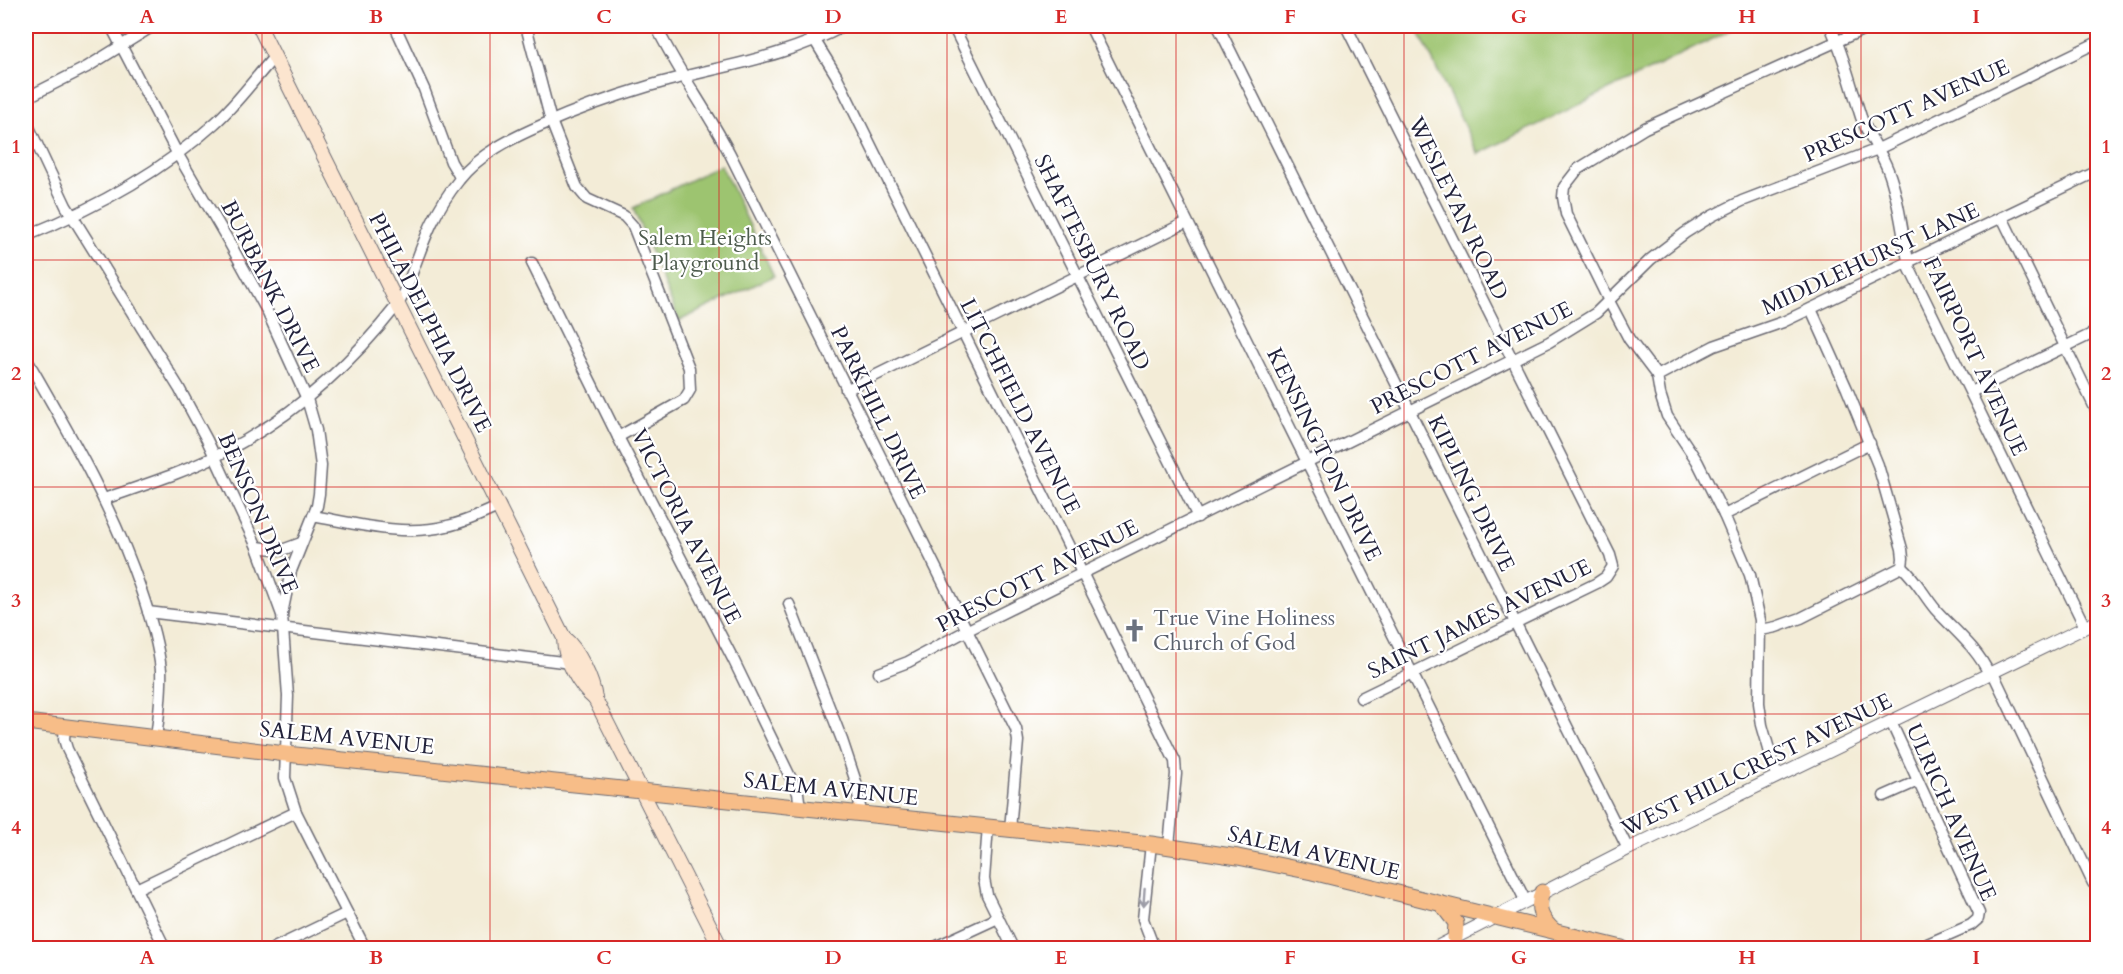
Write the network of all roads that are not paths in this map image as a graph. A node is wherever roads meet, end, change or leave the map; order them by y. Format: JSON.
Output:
{"nodes":[{"id":1,"x":111,"y":26,"type":"edge"},
{"id":2,"x":153,"y":26,"type":"edge"},
{"id":3,"x":259,"y":26,"type":"edge"},
{"id":4,"x":395,"y":26,"type":"edge"},
{"id":5,"x":526,"y":26,"type":"edge"},
{"id":6,"x":656,"y":26,"type":"edge"},
{"id":7,"x":806,"y":26,"type":"edge"},
{"id":8,"x":844,"y":26,"type":"edge"},
{"id":9,"x":953,"y":26,"type":"edge"},
{"id":10,"x":1090,"y":26,"type":"edge"},
{"id":11,"x":1218,"y":26,"type":"edge"},
{"id":12,"x":1346,"y":26,"type":"edge"},
{"id":13,"x":1830,"y":26,"type":"edge"},
{"id":14,"x":1871,"y":26,"type":"edge"},
{"id":15,"x":815,"y":41,"type":"junction"},
{"id":16,"x":1838,"y":41,"type":"junction"},
{"id":17,"x":2097,"y":42,"type":"edge"},
{"id":18,"x":121,"y":45,"type":"junction"},
{"id":19,"x":275,"y":56,"type":"junction"},
{"id":20,"x":685,"y":77,"type":"junction"},
{"id":21,"x":26,"y":98,"type":"edge"},
{"id":22,"x":26,"y":121,"type":"edge"},
{"id":23,"x":551,"y":121,"type":"junction"},
{"id":24,"x":1878,"y":150,"type":"junction"},
{"id":25,"x":177,"y":153,"type":"junction"},
{"id":26,"x":2097,"y":173,"type":"edge"},
{"id":27,"x":460,"y":177,"type":"junction"},
{"id":28,"x":72,"y":216,"type":"junction"},
{"id":29,"x":2002,"y":217,"type":"junction"},
{"id":30,"x":1187,"y":222,"type":"junction"},
{"id":31,"x":26,"y":236,"type":"edge"},
{"id":32,"x":1909,"y":262,"type":"junction"},
{"id":33,"x":532,"y":263,"type":"dead end"},
{"id":34,"x":1078,"y":276,"type":"junction"},
{"id":35,"x":1608,"y":301,"type":"junction"},
{"id":36,"x":398,"y":304,"type":"junction"},
{"id":37,"x":1811,"y":309,"type":"junction"},
{"id":38,"x":2097,"y":331,"type":"edge"},
{"id":39,"x":962,"y":333,"type":"junction"},
{"id":40,"x":2065,"y":346,"type":"junction"},
{"id":41,"x":26,"y":358,"type":"edge"},
{"id":42,"x":1513,"y":359,"type":"junction"},
{"id":43,"x":1657,"y":376,"type":"junction"},
{"id":44,"x":846,"y":390,"type":"junction"},
{"id":45,"x":1971,"y":392,"type":"junction"},
{"id":46,"x":307,"y":399,"type":"junction"},
{"id":47,"x":1410,"y":411,"type":"junction"},
{"id":48,"x":2097,"y":414,"type":"edge"},
{"id":49,"x":618,"y":437,"type":"junction"},
{"id":50,"x":1870,"y":444,"type":"junction"},
{"id":51,"x":215,"y":456,"type":"junction"},
{"id":52,"x":1307,"y":463,"type":"junction"},
{"id":53,"x":104,"y":499,"type":"junction"},
{"id":54,"x":500,"y":506,"type":"junction"},
{"id":55,"x":1724,"y":515,"type":"junction"},
{"id":56,"x":313,"y":516,"type":"junction"},
{"id":57,"x":1198,"y":517,"type":"junction"},
{"id":58,"x":301,"y":543,"type":"junction"},
{"id":59,"x":257,"y":547,"type":"junction"},
{"id":60,"x":1902,"y":567,"type":"junction"},
{"id":61,"x":1612,"y":570,"type":"joint"},
{"id":62,"x":1083,"y":573,"type":"junction"},
{"id":63,"x":789,"y":604,"type":"dead end"},
{"id":64,"x":148,"y":612,"type":"junction"},
{"id":65,"x":282,"y":615,"type":"junction"},
{"id":66,"x":2097,"y":621,"type":"edge"},
{"id":67,"x":1514,"y":622,"type":"junction"},
{"id":68,"x":283,"y":627,"type":"junction"},
{"id":69,"x":2085,"y":627,"type":"junction"},
{"id":70,"x":1761,"y":630,"type":"junction"},
{"id":71,"x":966,"y":631,"type":"junction"},
{"id":72,"x":564,"y":638,"type":"junction"},
{"id":73,"x":570,"y":663,"type":"junction"},
{"id":74,"x":879,"y":673,"type":"dead end"},
{"id":75,"x":1412,"y":673,"type":"junction"},
{"id":76,"x":1991,"y":674,"type":"junction"},
{"id":77,"x":1361,"y":698,"type":"dead end"},
{"id":78,"x":595,"y":699,"type":"junction"},
{"id":79,"x":26,"y":722,"type":"edge"},
{"id":80,"x":1891,"y":722,"type":"junction"},
{"id":81,"x":65,"y":727,"type":"junction"},
{"id":82,"x":156,"y":738,"type":"junction"},
{"id":83,"x":286,"y":754,"type":"junction"},
{"id":84,"x":1777,"y":777,"type":"junction"},
{"id":85,"x":1918,"y":781,"type":"junction"},
{"id":86,"x":641,"y":790,"type":"junction"},
{"id":87,"x":1884,"y":796,"type":"dead end"},
{"id":88,"x":800,"y":808,"type":"junction"},
{"id":89,"x":296,"y":812,"type":"junction"},
{"id":90,"x":861,"y":813,"type":"junction"},
{"id":91,"x":988,"y":826,"type":"junction"},
{"id":92,"x":1010,"y":829,"type":"junction"},
{"id":93,"x":1151,"y":844,"type":"junction"},
{"id":94,"x":1169,"y":846,"type":"junction"},
{"id":95,"x":1628,"y":849,"type":"junction"},
{"id":96,"x":2093,"y":883,"type":"dead end"},
{"id":97,"x":136,"y":889,"type":"junction"},
{"id":98,"x":1542,"y":892,"type":"junction"},
{"id":99,"x":1525,"y":900,"type":"junction"},
{"id":100,"x":1442,"y":905,"type":"junction"},
{"id":101,"x":347,"y":913,"type":"junction"},
{"id":102,"x":1498,"y":917,"type":"junction"},
{"id":103,"x":998,"y":918,"type":"junction"},
{"id":104,"x":1554,"y":931,"type":"junction"},
{"id":105,"x":1455,"y":938,"type":"junction"},
{"id":106,"x":165,"y":948,"type":"edge"},
{"id":107,"x":274,"y":948,"type":"edge"},
{"id":108,"x":364,"y":948,"type":"edge"},
{"id":109,"x":721,"y":948,"type":"edge"},
{"id":110,"x":933,"y":948,"type":"edge"},
{"id":111,"x":1013,"y":948,"type":"edge"},
{"id":112,"x":1155,"y":948,"type":"edge"},
{"id":113,"x":1435,"y":948,"type":"edge"},
{"id":114,"x":1622,"y":948,"type":"edge"},
{"id":115,"x":1918,"y":948,"type":"edge"}],
"edges":[{"from":1,"to":18,"type":"street","name":"BURBANK DRIVE"},
{"from":2,"to":18,"type":"street"},
{"from":3,"to":19,"type":"main road","name":"PHILADELPHIA DRIVE"},
{"from":4,"to":27,"type":"street"},
{"from":5,"to":23,"type":"street"},
{"from":6,"to":20,"type":"street","name":"PARKHILL DRIVE"},
{"from":7,"to":15,"type":"street","name":"LITCHFIELD AVENUE"},
{"from":8,"to":15,"type":"street"},
{"from":9,"to":34,"type":"street","name":"SHAFTESBURY ROAD"},
{"from":10,"to":30,"type":"street","name":"KENSINGTON DRIVE"},
{"from":11,"to":47,"type":"street","name":"KIPLING DRIVE"},
{"from":12,"to":42,"type":"street","name":"WESLEYAN ROAD"},
{"from":13,"to":16,"type":"street","name":"FAIRPORT AVENUE"},
{"from":14,"to":16,"type":"street"},
{"from":15,"to":20,"type":"street"},
{"from":15,"to":39,"type":"street","name":"LITCHFIELD AVENUE"},
{"from":16,"to":24,"type":"street","name":"FAIRPORT AVENUE"},
{"from":16,"to":35,"type":"street"},
{"from":17,"to":24,"type":"street","name":"PRESCOTT AVENUE"},
{"from":18,"to":21,"type":"street"},
{"from":18,"to":25,"type":"street","name":"BURBANK DRIVE"},
{"from":19,"to":25,"type":"street"},
{"from":19,"to":36,"type":"main road","name":"PHILADELPHIA DRIVE"},
{"from":20,"to":23,"type":"street"},
{"from":20,"to":44,"type":"street","name":"PARKHILL DRIVE"},
{"from":22,"to":28,"type":"street","name":"BENSON DRIVE"},
{"from":23,"to":27,"type":"street"},
{"from":23,"to":49,"type":"street"},
{"from":24,"to":32,"type":"street","name":"FAIRPORT AVENUE"},
{"from":24,"to":35,"type":"street","name":"PRESCOTT AVENUE"},
{"from":25,"to":28,"type":"street"},
{"from":25,"to":46,"type":"street","name":"BURBANK DRIVE"},
{"from":26,"to":29,"type":"street","name":"MIDDLEHURST LANE"},
{"from":27,"to":36,"type":"street"},
{"from":28,"to":31,"type":"street"},
{"from":28,"to":51,"type":"street","name":"BENSON DRIVE"},
{"from":29,"to":32,"type":"street","name":"MIDDLEHURST LANE"},
{"from":29,"to":40,"type":"street"},
{"from":30,"to":34,"type":"street"},
{"from":30,"to":52,"type":"street","name":"KENSINGTON DRIVE"},
{"from":32,"to":37,"type":"street","name":"MIDDLEHURST LANE"},
{"from":32,"to":45,"type":"street","name":"FAIRPORT AVENUE"},
{"from":33,"to":49,"type":"street","name":"VICTORIA AVENUE"},
{"from":34,"to":39,"type":"street"},
{"from":34,"to":57,"type":"street","name":"SHAFTESBURY ROAD"},
{"from":35,"to":42,"type":"street","name":"PRESCOTT AVENUE"},
{"from":35,"to":43,"type":"street"},
{"from":36,"to":46,"type":"street"},
{"from":36,"to":54,"type":"main road","name":"PHILADELPHIA DRIVE"},
{"from":37,"to":43,"type":"street","name":"MIDDLEHURST LANE"},
{"from":37,"to":50,"type":"street"},
{"from":38,"to":40,"type":"street"},
{"from":39,"to":44,"type":"street"},
{"from":39,"to":62,"type":"street","name":"LITCHFIELD AVENUE"},
{"from":40,"to":45,"type":"street"},
{"from":40,"to":48,"type":"street"},
{"from":41,"to":53,"type":"street"},
{"from":42,"to":47,"type":"street","name":"PRESCOTT AVENUE"},
{"from":42,"to":61,"type":"street","name":"WESLEYAN ROAD"},
{"from":43,"to":55,"type":"street"},
{"from":44,"to":71,"type":"street","name":"PARKHILL DRIVE"},
{"from":45,"to":69,"type":"street","name":"FAIRPORT AVENUE"},
{"from":46,"to":51,"type":"street"},
{"from":46,"to":56,"type":"street","name":"BURBANK DRIVE"},
{"from":47,"to":52,"type":"street","name":"PRESCOTT AVENUE"},
{"from":47,"to":67,"type":"street","name":"KIPLING DRIVE"},
{"from":49,"to":88,"type":"street","name":"VICTORIA AVENUE"},
{"from":50,"to":55,"type":"street"},
{"from":50,"to":60,"type":"street"},
{"from":51,"to":53,"type":"street"},
{"from":51,"to":59,"type":"street","name":"BENSON DRIVE"},
{"from":52,"to":57,"type":"street","name":"PRESCOTT AVENUE"},
{"from":52,"to":75,"type":"street","name":"KENSINGTON DRIVE"},
{"from":53,"to":64,"type":"street"},
{"from":54,"to":56,"type":"street"},
{"from":54,"to":72,"type":"main road","name":"PHILADELPHIA DRIVE"},
{"from":55,"to":70,"type":"street"},
{"from":56,"to":58,"type":"street","name":"BURBANK DRIVE"},
{"from":57,"to":62,"type":"street","name":"PRESCOTT AVENUE"},
{"from":58,"to":59,"type":"street"},
{"from":58,"to":65,"type":"street","name":"BURBANK DRIVE"},
{"from":59,"to":65,"type":"street","name":"BENSON DRIVE"},
{"from":60,"to":70,"type":"street"},
{"from":60,"to":76,"type":"street"},
{"from":61,"to":67,"type":"street","name":"SAINT JAMES AVENUE"},
{"from":62,"to":71,"type":"street","name":"PRESCOTT AVENUE"},
{"from":62,"to":94,"type":"street","name":"LITCHFIELD AVENUE"},
{"from":63,"to":90,"type":"street"},
{"from":64,"to":68,"type":"street"},
{"from":64,"to":82,"type":"street"},
{"from":65,"to":68,"type":"street","name":"BENSON DRIVE"},
{"from":66,"to":69,"type":"street","name":"WEST HILLCREST AVENUE"},
{"from":67,"to":75,"type":"street","name":"SAINT JAMES AVENUE"},
{"from":67,"to":95,"type":"street","name":"KIPLING DRIVE"},
{"from":68,"to":73,"type":"street"},
{"from":68,"to":83,"type":"street","name":"BENSON DRIVE"},
{"from":69,"to":76,"type":"street","name":"WEST HILLCREST AVENUE"},
{"from":70,"to":84,"type":"street"},
{"from":71,"to":74,"type":"street","name":"PRESCOTT AVENUE"},
{"from":71,"to":92,"type":"street","name":"PARKHILL DRIVE"},
{"from":72,"to":73,"type":"main road","name":"PHILADELPHIA DRIVE"},
{"from":72,"to":78,"type":"main road","name":"PHILADELPHIA DRIVE"},
{"from":73,"to":78,"type":"main road","name":"PHILADELPHIA DRIVE"},
{"from":75,"to":77,"type":"street","name":"SAINT JAMES AVENUE"},
{"from":75,"to":99,"type":"street","name":"KENSINGTON DRIVE"},
{"from":76,"to":80,"type":"street","name":"WEST HILLCREST AVENUE"},
{"from":76,"to":96,"type":"street"},
{"from":78,"to":86,"type":"main road","name":"PHILADELPHIA DRIVE"},
{"from":79,"to":81,"type":"main road","name":"SALEM AVENUE"},
{"from":80,"to":84,"type":"street","name":"WEST HILLCREST AVENUE"},
{"from":80,"to":85,"type":"street","name":"ULRICH AVENUE"},
{"from":81,"to":82,"type":"main road","name":"SALEM AVENUE"},
{"from":81,"to":97,"type":"street"},
{"from":82,"to":83,"type":"main road","name":"SALEM AVENUE"},
{"from":83,"to":86,"type":"main road","name":"SALEM AVENUE"},
{"from":83,"to":89,"type":"street","name":"BENSON DRIVE"},
{"from":84,"to":95,"type":"street","name":"WEST HILLCREST AVENUE"},
{"from":85,"to":87,"type":"street"},
{"from":85,"to":115,"type":"street","name":"ULRICH AVENUE"},
{"from":86,"to":88,"type":"main road","name":"SALEM AVENUE"},
{"from":86,"to":109,"type":"main road","name":"PHILADELPHIA DRIVE"},
{"from":88,"to":90,"type":"main road","name":"SALEM AVENUE"},
{"from":89,"to":97,"type":"street"},
{"from":89,"to":101,"type":"street","name":"BENSON DRIVE"},
{"from":90,"to":91,"type":"main road","name":"SALEM AVENUE"},
{"from":91,"to":92,"type":"main road","name":"SALEM AVENUE"},
{"from":91,"to":103,"type":"street"},
{"from":92,"to":93,"type":"main road","name":"SALEM AVENUE"},
{"from":93,"to":94,"type":"main road","name":"SALEM AVENUE"},
{"from":93,"to":112,"type":"street","one_way":true},
{"from":94,"to":100,"type":"main road","name":"SALEM AVENUE"},
{"from":95,"to":98,"type":"street","name":"WEST HILLCREST AVENUE"},
{"from":97,"to":106,"type":"street"},
{"from":98,"to":99,"type":"street","name":"WEST HILLCREST AVENUE"},
{"from":98,"to":104,"type":"main road"},
{"from":99,"to":102,"type":"street","name":"WEST HILLCREST AVENUE"},
{"from":100,"to":102,"type":"main road","name":"SALEM AVENUE"},
{"from":100,"to":105,"type":"main road"},
{"from":101,"to":107,"type":"street"},
{"from":101,"to":108,"type":"street","name":"BENSON DRIVE"},
{"from":102,"to":104,"type":"main road","name":"SALEM AVENUE"},
{"from":102,"to":105,"type":"street","name":"WEST HILLCREST AVENUE"},
{"from":103,"to":110,"type":"street"},
{"from":103,"to":111,"type":"street"},
{"from":104,"to":114,"type":"main road","name":"SALEM AVENUE"},
{"from":105,"to":113,"type":"street","name":"WEST HILLCREST AVENUE"}]}
